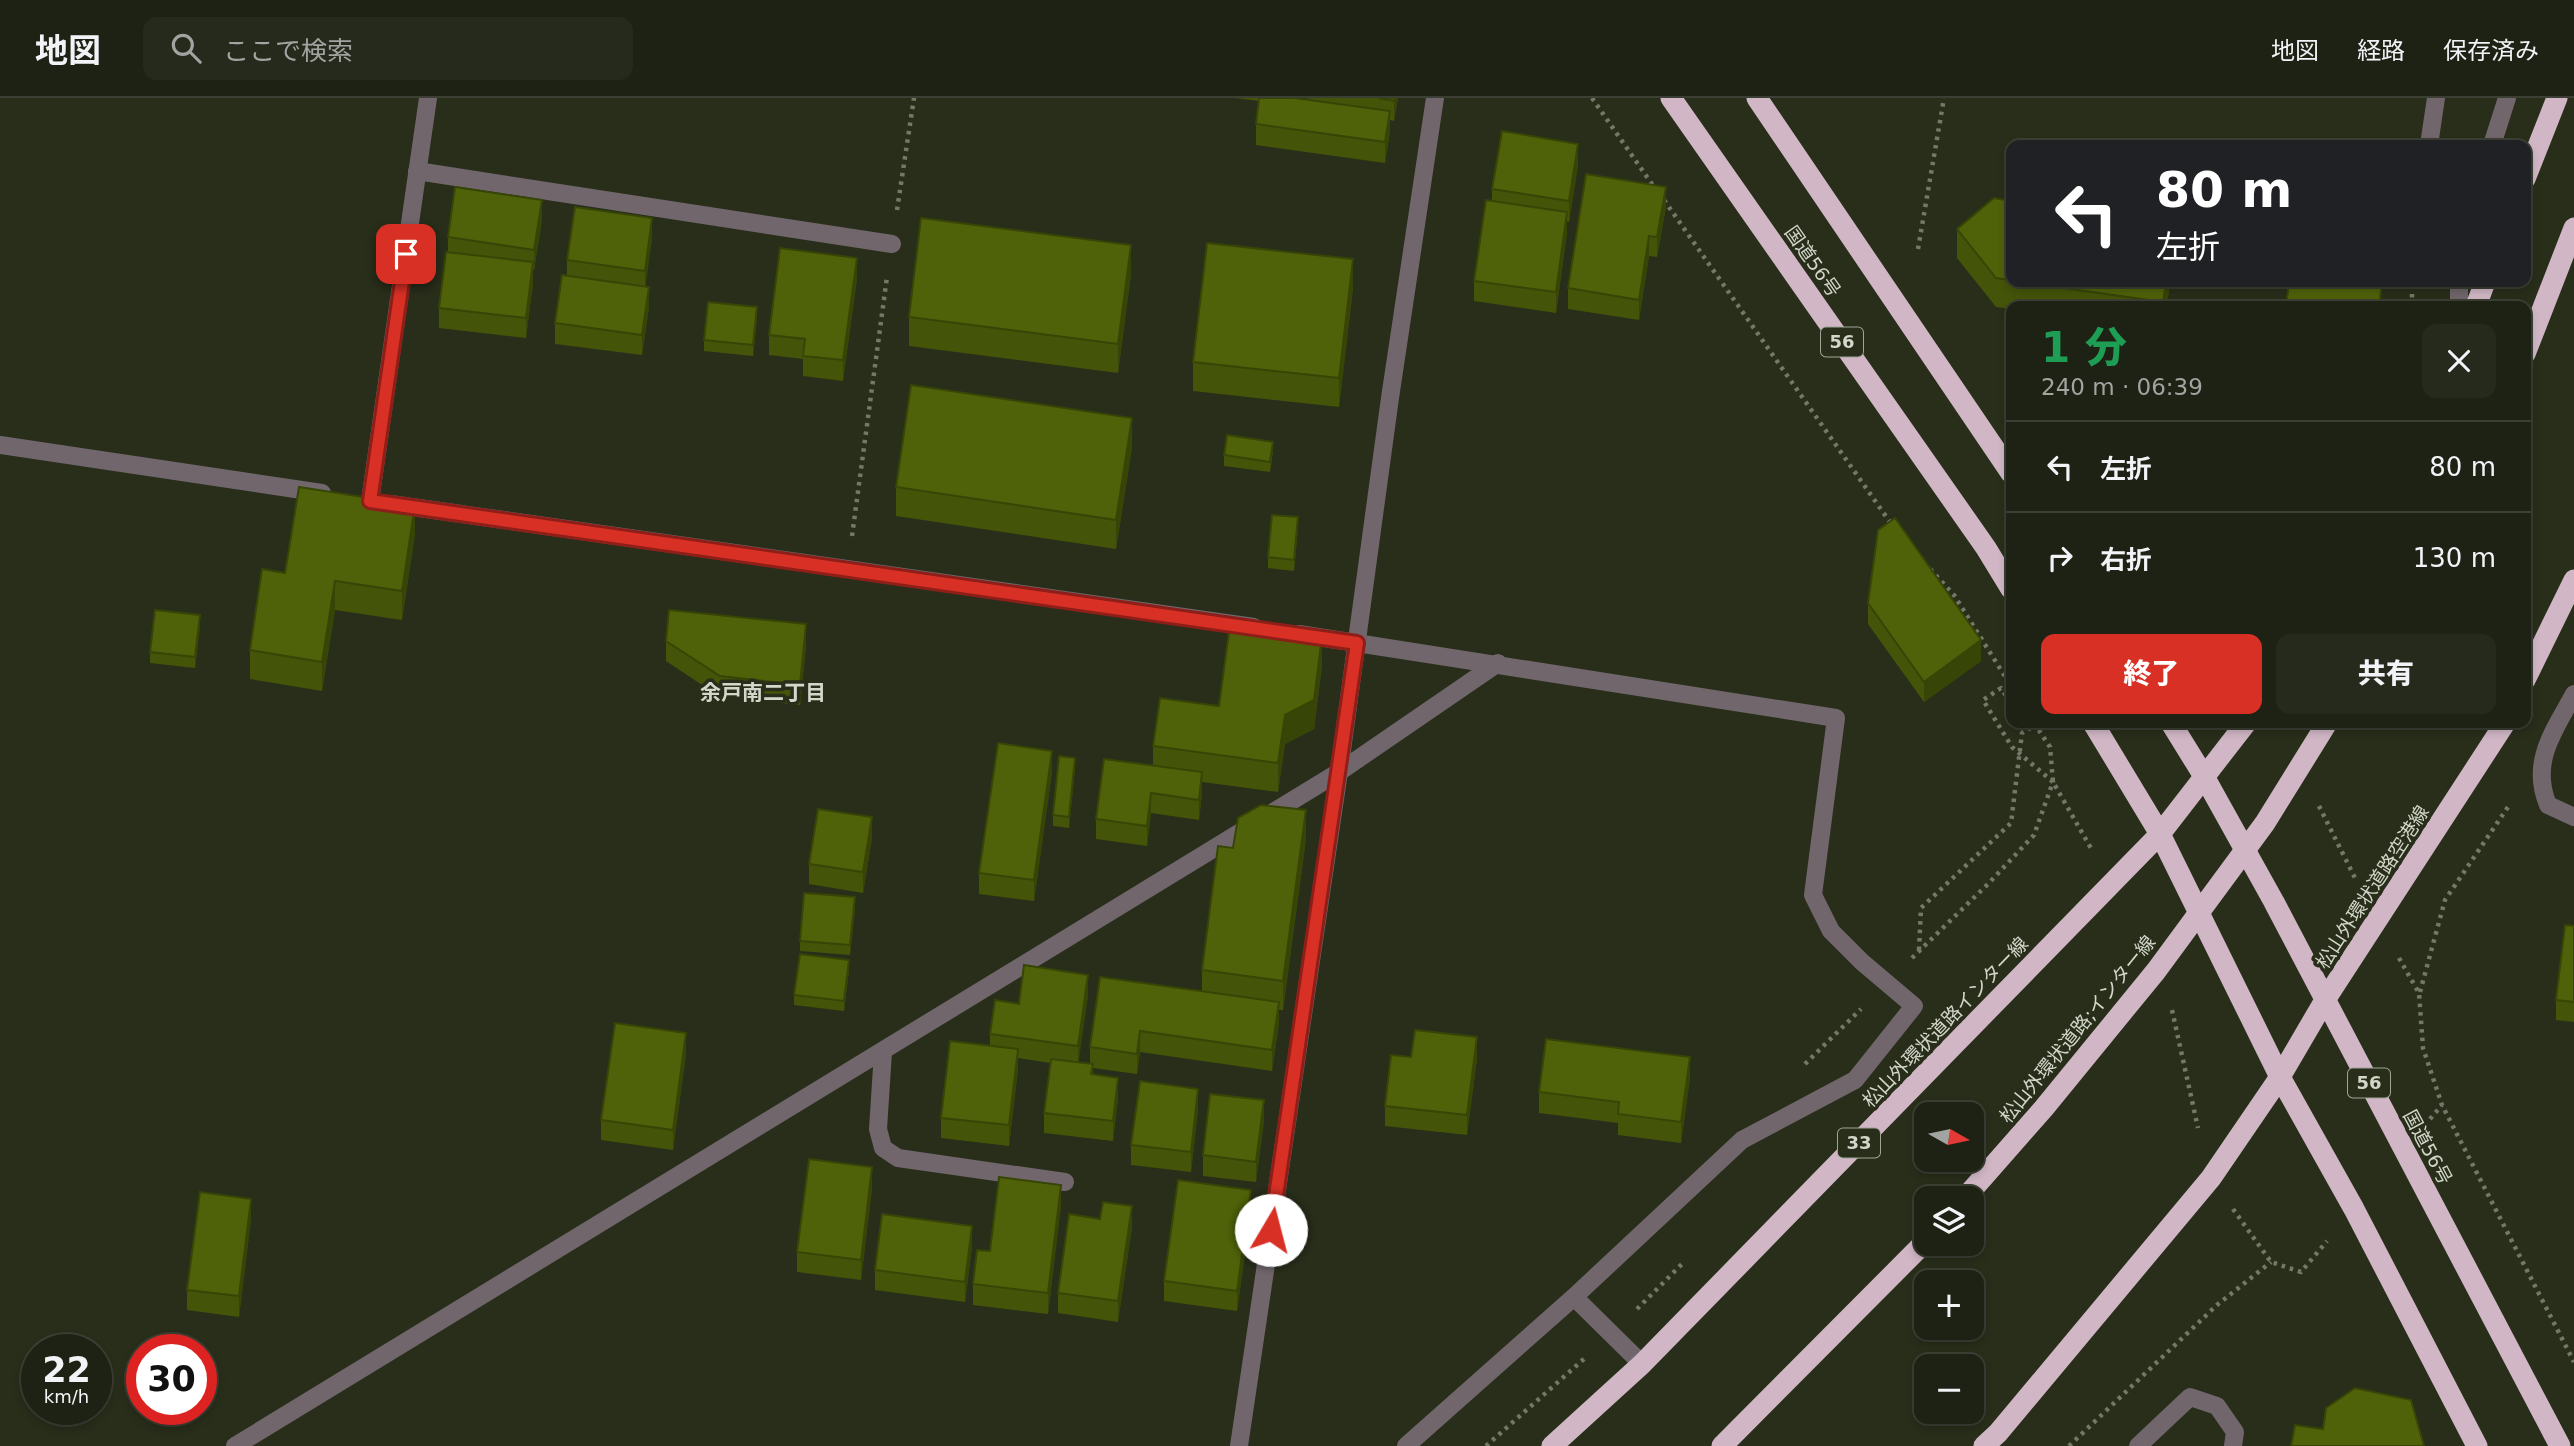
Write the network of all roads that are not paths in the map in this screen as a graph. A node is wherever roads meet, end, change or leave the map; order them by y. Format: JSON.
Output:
{"nodes":[{"id":1,"x":428,"y":98,"type":"edge"},
{"id":2,"x":1435,"y":98,"type":"edge"},
{"id":3,"x":1671,"y":98,"type":"edge"},
{"id":4,"x":1757,"y":98,"type":"edge"},
{"id":5,"x":2436,"y":98,"type":"edge"},
{"id":6,"x":2507,"y":98,"type":"edge"},
{"id":7,"x":2557,"y":98,"type":"edge"},
{"id":8,"x":2430,"y":140,"type":"edge"},
{"id":9,"x":2494,"y":140,"type":"edge"},
{"id":10,"x":2531,"y":164,"type":"edge"},
{"id":11,"x":417,"y":171,"type":"junction"},
{"id":12,"x":2574,"y":228,"type":"edge"},
{"id":13,"x":892,"y":244,"type":"road end"},
{"id":14,"x":2531,"y":339,"type":"edge"},
{"id":15,"x":0,"y":445,"type":"edge"},
{"id":16,"x":2006,"y":466,"type":"edge"},
{"id":17,"x":357,"y":499,"type":"junction"},
{"id":18,"x":2574,"y":580,"type":"edge"},
{"id":19,"x":2006,"y":581,"type":"edge"},
{"id":20,"x":1357,"y":643,"type":"junction"},
{"id":21,"x":1498,"y":663,"type":"junction"},
{"id":22,"x":2531,"y":668,"type":"edge"},
{"id":23,"x":2574,"y":694,"type":"edge"},
{"id":24,"x":2096,"y":728,"type":"edge"},
{"id":25,"x":2174,"y":728,"type":"edge"},
{"id":26,"x":2242,"y":728,"type":"edge"},
{"id":27,"x":2324,"y":728,"type":"edge"},
{"id":28,"x":2502,"y":728,"type":"edge"},
{"id":29,"x":1339,"y":772,"type":"junction"},
{"id":30,"x":2206,"y":778,"type":"junction"},
{"id":31,"x":2574,"y":817,"type":"edge"},
{"id":32,"x":2160,"y":834,"type":"junction"},
{"id":33,"x":2325,"y":1000,"type":"junction"},
{"id":34,"x":883,"y":1052,"type":"junction"},
{"id":35,"x":2280,"y":1077,"type":"junction"},
{"id":36,"x":1065,"y":1182,"type":"dead end"},
{"id":37,"x":1975,"y":1186,"type":"edge"},
{"id":38,"x":1914,"y":1253,"type":"edge"},
{"id":39,"x":1574,"y":1297,"type":"junction"},
{"id":40,"x":1642,"y":1364,"type":"junction"},
{"id":41,"x":235,"y":1446,"type":"edge"},
{"id":42,"x":1239,"y":1446,"type":"edge"},
{"id":43,"x":1405,"y":1446,"type":"edge"},
{"id":44,"x":1552,"y":1446,"type":"edge"},
{"id":45,"x":1722,"y":1446,"type":"edge"},
{"id":46,"x":1984,"y":1446,"type":"edge"},
{"id":47,"x":2138,"y":1446,"type":"edge"},
{"id":48,"x":2233,"y":1446,"type":"edge"},
{"id":49,"x":2477,"y":1446,"type":"edge"},
{"id":50,"x":2560,"y":1446,"type":"edge"}],
"edges":[{"from":1,"to":11,"type":"street"},
{"from":2,"to":20,"type":"street"},
{"from":3,"to":19,"type":"highway","name":"国道56号","number":"56"},
{"from":4,"to":16,"type":"highway"},
{"from":5,"to":8,"type":"street"},
{"from":6,"to":9,"type":"street"},
{"from":7,"to":10,"type":"highway"},
{"from":11,"to":13,"type":"street"},
{"from":11,"to":17,"type":"street"},
{"from":12,"to":14,"type":"highway"},
{"from":15,"to":17,"type":"street"},
{"from":17,"to":20,"type":"street"},
{"from":18,"to":22,"type":"highway"},
{"from":20,"to":21,"type":"street"},
{"from":20,"to":29,"type":"street"},
{"from":21,"to":29,"type":"street"},
{"from":21,"to":39,"type":"street"},
{"from":23,"to":31,"type":"street"},
{"from":24,"to":32,"type":"highway"},
{"from":25,"to":30,"type":"highway","name":"国道56号","number":"56"},
{"from":26,"to":30,"type":"highway"},
{"from":27,"to":37,"type":"highway","name":"松山外環状道路;インター線"},
{"from":28,"to":33,"type":"highway","name":"松山外環状道路空港線"},
{"from":29,"to":34,"type":"street"},
{"from":29,"to":42,"type":"street"},
{"from":30,"to":32,"type":"highway"},
{"from":30,"to":33,"type":"highway","name":"国道56号","number":"56"},
{"from":32,"to":35,"type":"highway"},
{"from":32,"to":40,"type":"highway","name":"松山外環状道路インター線","number":"33"},
{"from":33,"to":35,"type":"highway","name":"松山外環状道路空港線"},
{"from":33,"to":50,"type":"highway","name":"国道56号","number":"56"},
{"from":34,"to":36,"type":"street"},
{"from":34,"to":41,"type":"street"},
{"from":35,"to":46,"type":"highway"},
{"from":35,"to":49,"type":"highway"},
{"from":38,"to":45,"type":"highway"},
{"from":39,"to":40,"type":"street"},
{"from":39,"to":43,"type":"street"},
{"from":40,"to":44,"type":"highway","name":"松山外環状道路インター線","number":"33"},
{"from":47,"to":48,"type":"street"}]}
